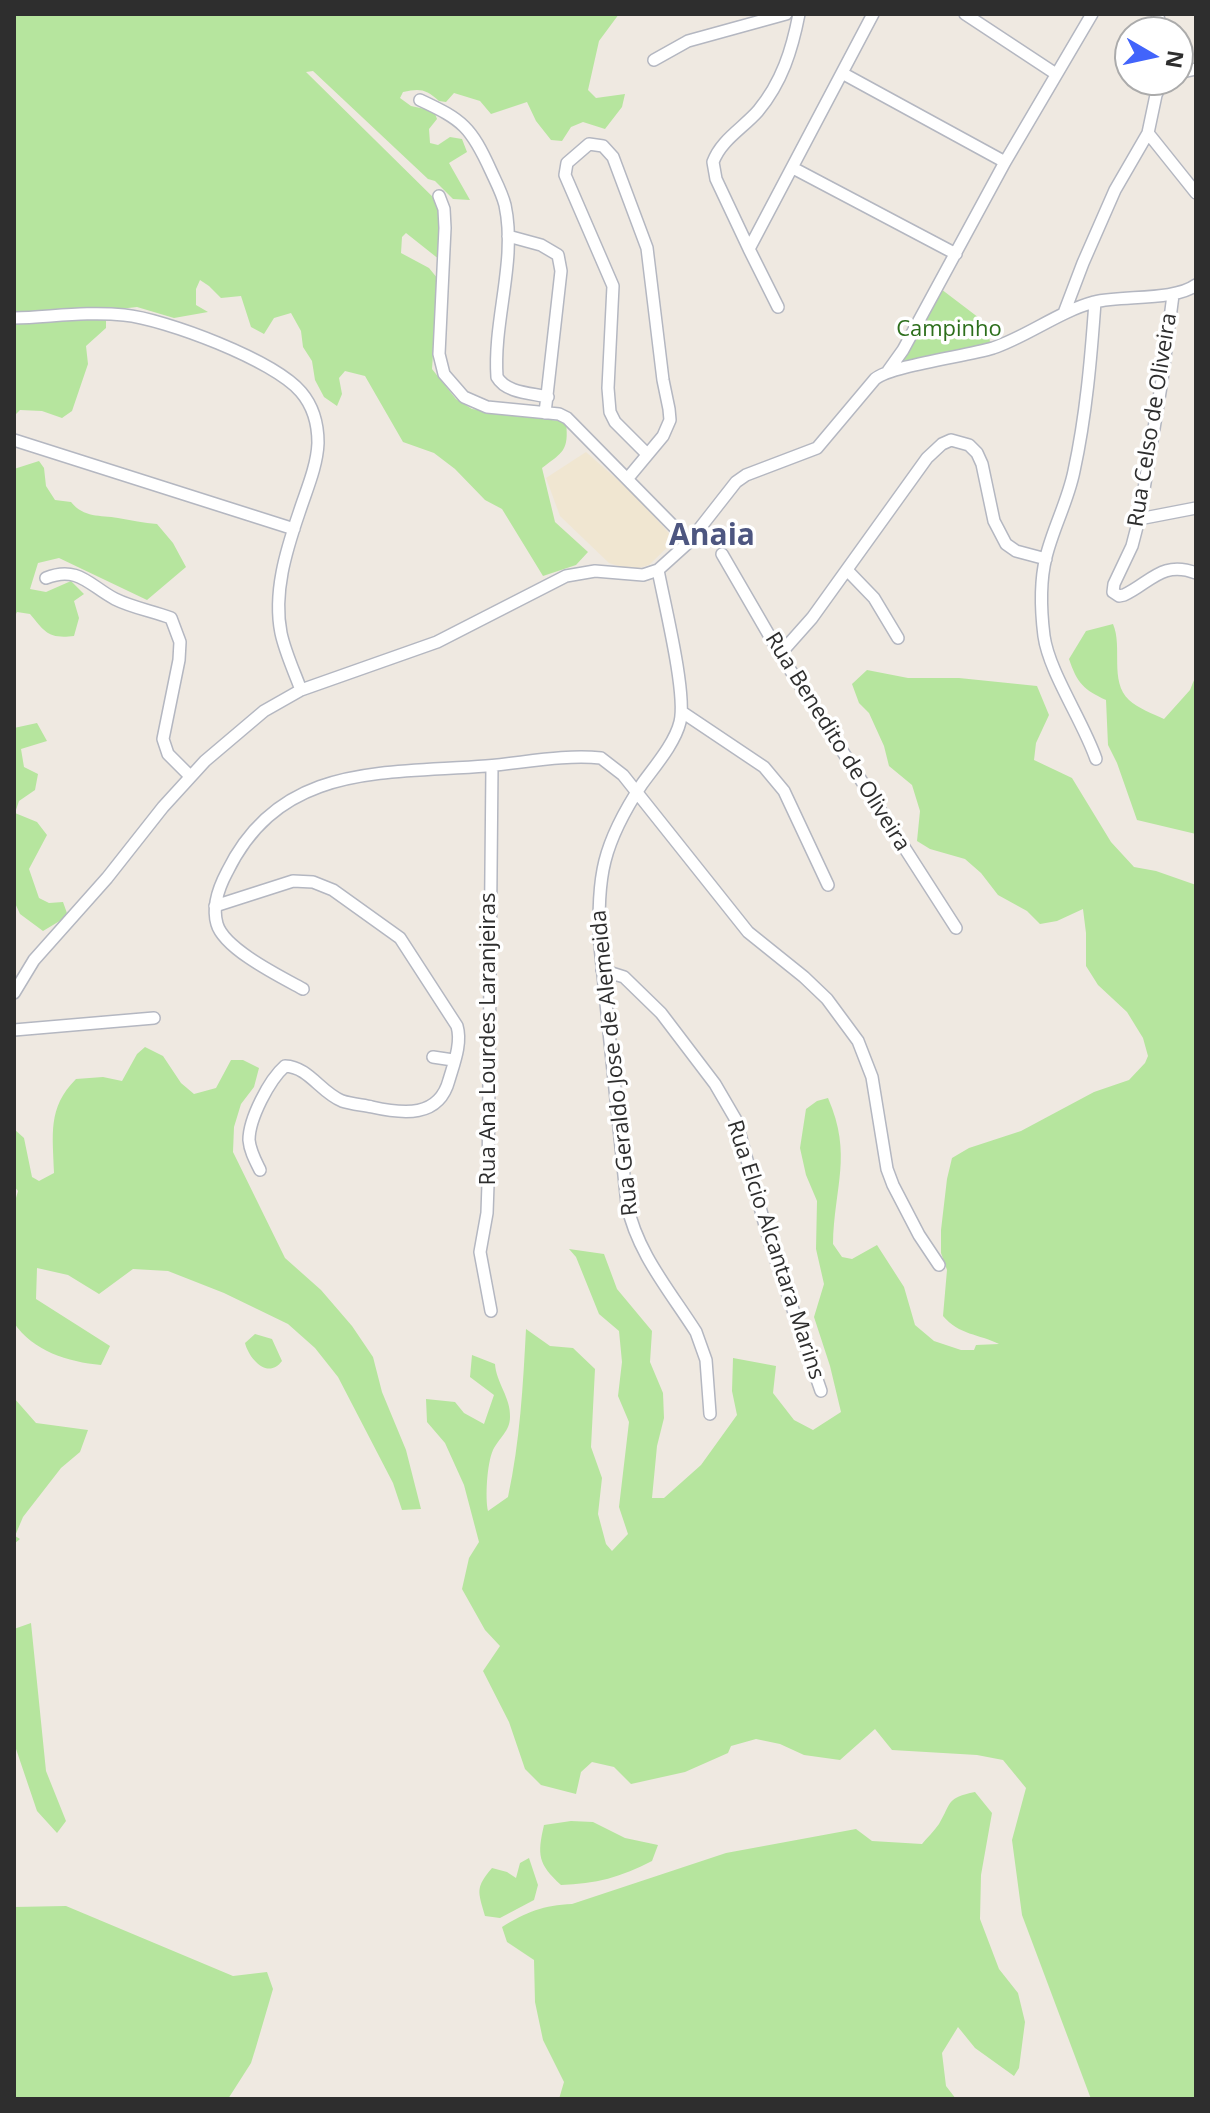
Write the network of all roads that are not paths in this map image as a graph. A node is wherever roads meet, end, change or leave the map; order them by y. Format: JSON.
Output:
{"nodes":[{"id":1,"x":786,"y":14,"type":"edge"},
{"id":2,"x":799,"y":14,"type":"edge"},
{"id":3,"x":873,"y":14,"type":"edge"},
{"id":4,"x":965,"y":14,"type":"edge"},
{"id":5,"x":1092,"y":14,"type":"edge"},
{"id":6,"x":654,"y":60,"type":"dead end"},
{"id":7,"x":842,"y":73,"type":"junction"},
{"id":8,"x":1056,"y":74,"type":"junction"},
{"id":9,"x":1156,"y":96,"type":"edge"},
{"id":10,"x":420,"y":100,"type":"dead end"},
{"id":11,"x":1148,"y":133,"type":"junction"},
{"id":12,"x":1005,"y":162,"type":"junction"},
{"id":13,"x":793,"y":168,"type":"junction"},
{"id":14,"x":1196,"y":193,"type":"edge"},
{"id":15,"x":439,"y":196,"type":"dead end"},
{"id":16,"x":508,"y":236,"type":"junction"},
{"id":17,"x":749,"y":249,"type":"junction"},
{"id":18,"x":956,"y":254,"type":"junction"},
{"id":19,"x":1196,"y":285,"type":"edge"},
{"id":20,"x":1173,"y":295,"type":"junction"},
{"id":21,"x":1095,"y":302,"type":"junction"},
{"id":22,"x":778,"y":307,"type":"dead end"},
{"id":23,"x":1064,"y":313,"type":"junction"},
{"id":24,"x":14,"y":318,"type":"edge"},
{"id":25,"x":893,"y":370,"type":"junction"},
{"id":26,"x":548,"y":397,"type":"junction"},
{"id":27,"x":545,"y":413,"type":"junction"},
{"id":28,"x":14,"y":440,"type":"edge"},
{"id":29,"x":647,"y":454,"type":"junction"},
{"id":30,"x":628,"y":478,"type":"junction"},
{"id":31,"x":1196,"y":508,"type":"edge"},
{"id":32,"x":1139,"y":519,"type":"junction"},
{"id":33,"x":294,"y":529,"type":"junction"},
{"id":34,"x":689,"y":542,"type":"junction"},
{"id":35,"x":722,"y":554,"type":"dead end"},
{"id":36,"x":1046,"y":559,"type":"junction"},
{"id":37,"x":658,"y":570,"type":"junction"},
{"id":38,"x":847,"y":570,"type":"junction"},
{"id":39,"x":1196,"y":573,"type":"edge"},
{"id":40,"x":46,"y":578,"type":"dead end"},
{"id":41,"x":898,"y":638,"type":"dead end"},
{"id":42,"x":780,"y":654,"type":"junction"},
{"id":43,"x":301,"y":690,"type":"junction"},
{"id":44,"x":682,"y":712,"type":"junction"},
{"id":45,"x":1096,"y":759,"type":"dead end"},
{"id":46,"x":492,"y":766,"type":"junction"},
{"id":47,"x":190,"y":776,"type":"junction"},
{"id":48,"x":636,"y":794,"type":"junction"},
{"id":49,"x":828,"y":885,"type":"dead end"},
{"id":50,"x":215,"y":906,"type":"junction"},
{"id":51,"x":956,"y":928,"type":"dead end"},
{"id":52,"x":602,"y":970,"type":"junction"},
{"id":53,"x":303,"y":989,"type":"dead end"},
{"id":54,"x":14,"y":993,"type":"edge"},
{"id":55,"x":154,"y":1018,"type":"dead end"},
{"id":56,"x":14,"y":1030,"type":"edge"},
{"id":57,"x":433,"y":1057,"type":"dead end"},
{"id":58,"x":453,"y":1060,"type":"junction"},
{"id":59,"x":260,"y":1170,"type":"dead end"},
{"id":60,"x":939,"y":1265,"type":"dead end"},
{"id":61,"x":491,"y":1311,"type":"dead end"},
{"id":62,"x":821,"y":1391,"type":"dead end"},
{"id":63,"x":710,"y":1414,"type":"dead end"}],
"edges":[{"from":1,"to":6,"type":"street"},
{"from":2,"to":17,"type":"street"},
{"from":3,"to":7,"type":"street"},
{"from":4,"to":8,"type":"street"},
{"from":5,"to":8,"type":"street"},
{"from":7,"to":12,"type":"street"},
{"from":7,"to":13,"type":"street"},
{"from":8,"to":12,"type":"street"},
{"from":9,"to":11,"type":"street"},
{"from":10,"to":16,"type":"street"},
{"from":11,"to":14,"type":"street"},
{"from":11,"to":23,"type":"street"},
{"from":12,"to":18,"type":"street"},
{"from":13,"to":17,"type":"street"},
{"from":13,"to":18,"type":"street"},
{"from":15,"to":27,"type":"street"},
{"from":16,"to":26,"type":"street"},
{"from":16,"to":26,"type":"street"},
{"from":17,"to":22,"type":"street"},
{"from":18,"to":25,"type":"street"},
{"from":19,"to":20,"type":"street"},
{"from":20,"to":21,"type":"street"},
{"from":20,"to":32,"type":"street","name":"Rua Celso de Oliveira"},
{"from":21,"to":23,"type":"street"},
{"from":21,"to":36,"type":"street"},
{"from":23,"to":25,"type":"street"},
{"from":24,"to":33,"type":"street"},
{"from":25,"to":34,"type":"street"},
{"from":26,"to":27,"type":"street"},
{"from":27,"to":30,"type":"street"},
{"from":28,"to":33,"type":"street"},
{"from":29,"to":29,"type":"street"},
{"from":29,"to":30,"type":"street"},
{"from":30,"to":34,"type":"street"},
{"from":31,"to":32,"type":"street"},
{"from":32,"to":39,"type":"street","name":"Rua Celso de Oliveira"},
{"from":33,"to":43,"type":"street"},
{"from":34,"to":37,"type":"street"},
{"from":35,"to":42,"type":"street","name":"Rua Benedito de Oliveira"},
{"from":36,"to":38,"type":"street"},
{"from":36,"to":45,"type":"street"},
{"from":37,"to":43,"type":"street"},
{"from":37,"to":44,"type":"street"},
{"from":38,"to":41,"type":"street"},
{"from":38,"to":42,"type":"street"},
{"from":40,"to":47,"type":"street"},
{"from":42,"to":51,"type":"street","name":"Rua Benedito de Oliveira"},
{"from":43,"to":47,"type":"street"},
{"from":44,"to":48,"type":"street","name":"Rua Geraldo Jose de Alemeida"},
{"from":44,"to":49,"type":"street"},
{"from":46,"to":48,"type":"street"},
{"from":46,"to":50,"type":"street"},
{"from":46,"to":61,"type":"street","name":"Rua Ana Lourdes Laranjeiras"},
{"from":47,"to":54,"type":"street"},
{"from":48,"to":52,"type":"street","name":"Rua Geraldo Jose de Alemeida"},
{"from":48,"to":60,"type":"street"},
{"from":50,"to":53,"type":"street"},
{"from":50,"to":58,"type":"street"},
{"from":52,"to":62,"type":"street","name":"Rua Elcio Alcantara Marins"},
{"from":52,"to":63,"type":"street","name":"Rua Geraldo Jose de Alemeida"},
{"from":55,"to":56,"type":"street"},
{"from":57,"to":58,"type":"street"},
{"from":58,"to":59,"type":"street"}]}
